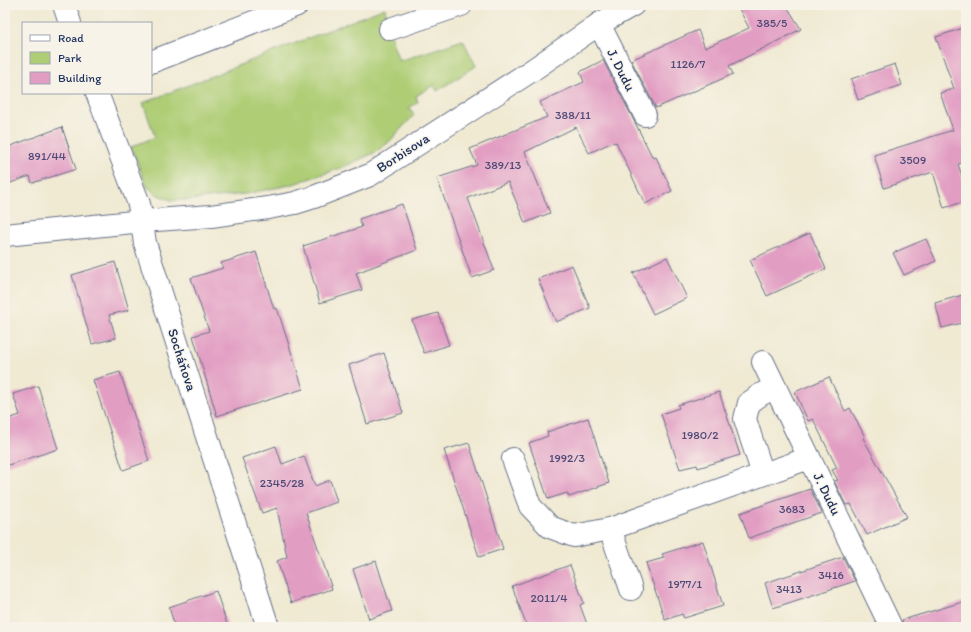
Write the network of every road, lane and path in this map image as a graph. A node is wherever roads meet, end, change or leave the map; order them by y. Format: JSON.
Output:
{"nodes":[{"id":1,"x":64,"y":5,"type":"edge"},
{"id":2,"x":297,"y":5,"type":"edge"},
{"id":3,"x":461,"y":5,"type":"edge"},
{"id":4,"x":633,"y":5,"type":"edge"},
{"id":5,"x":70,"y":22,"type":"edge"},
{"id":6,"x":599,"y":24,"type":"junction"},
{"id":7,"x":390,"y":29,"type":"dead end"},
{"id":8,"x":152,"y":62,"type":"edge"},
{"id":9,"x":97,"y":94,"type":"edge"},
{"id":10,"x":645,"y":115,"type":"dead end"},
{"id":11,"x":142,"y":221,"type":"junction"},
{"id":12,"x":5,"y":235,"type":"edge"},
{"id":13,"x":763,"y":362,"type":"dead end"},
{"id":14,"x":775,"y":387,"type":"junction"},
{"id":15,"x":809,"y":458,"type":"junction"},
{"id":16,"x":513,"y":459,"type":"dead end"},
{"id":17,"x":763,"y":474,"type":"junction"},
{"id":18,"x":610,"y":529,"type":"junction"},
{"id":19,"x":631,"y":589,"type":"dead end"},
{"id":20,"x":268,"y":627,"type":"edge"},
{"id":21,"x":891,"y":627,"type":"edge"}],
"edges":[{"from":1,"to":5,"type":"street"},
{"from":2,"to":8,"type":"street"},
{"from":3,"to":7,"type":"street"},
{"from":4,"to":6,"type":"street","name":"Borbisova"},
{"from":6,"to":10,"type":"street","name":"J. Dudu"},
{"from":6,"to":11,"type":"street","name":"Borbisova"},
{"from":9,"to":11,"type":"street","name":"Socháňova"},
{"from":11,"to":12,"type":"street","name":"Borbisova"},
{"from":11,"to":20,"type":"street","name":"Socháňova"},
{"from":13,"to":14,"type":"street","name":"J. Dudu"},
{"from":14,"to":15,"type":"street","name":"J. Dudu"},
{"from":14,"to":17,"type":"street"},
{"from":15,"to":17,"type":"street"},
{"from":15,"to":21,"type":"street","name":"J. Dudu"},
{"from":16,"to":18,"type":"street"},
{"from":17,"to":18,"type":"street"},
{"from":18,"to":19,"type":"street"}]}
